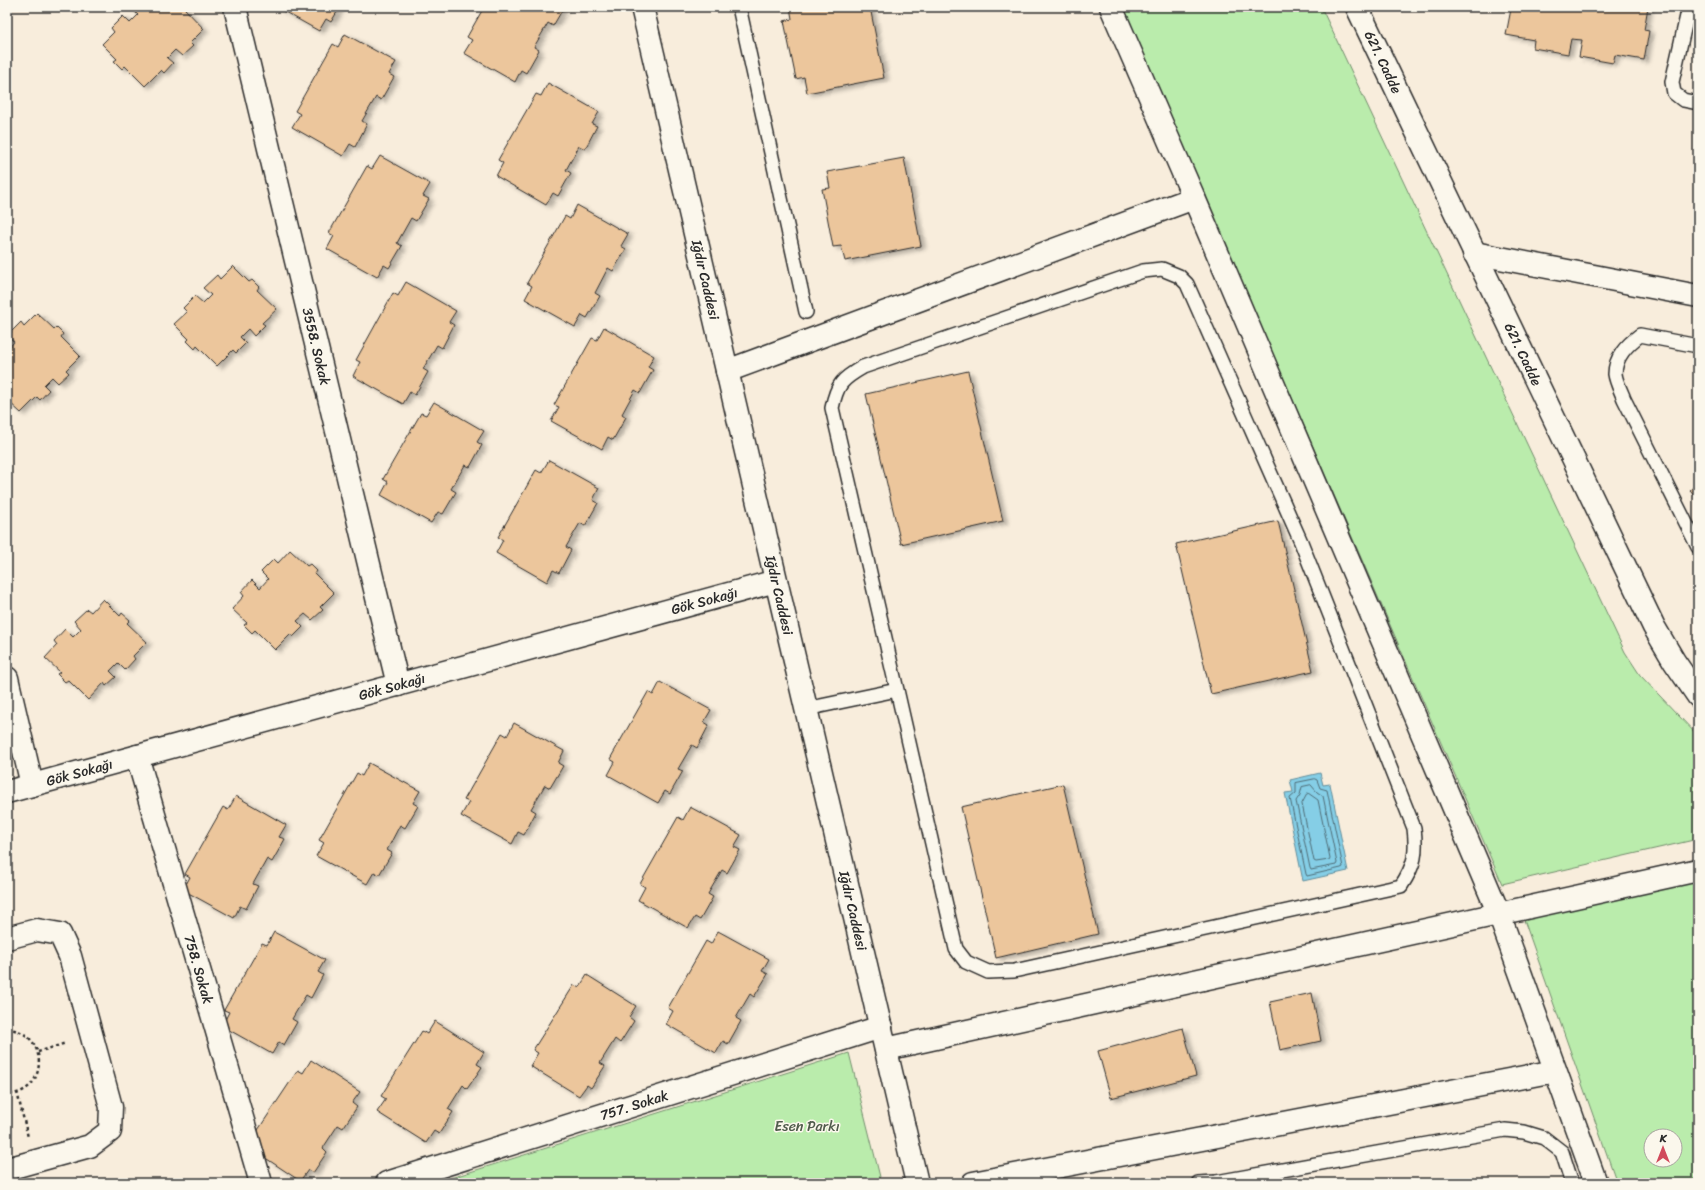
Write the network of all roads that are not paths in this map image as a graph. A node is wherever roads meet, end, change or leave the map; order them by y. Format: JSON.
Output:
{"nodes":[{"id":1,"x":235,"y":7,"type":"edge"},
{"id":2,"x":642,"y":7,"type":"edge"},
{"id":3,"x":739,"y":7,"type":"edge"},
{"id":4,"x":1111,"y":7,"type":"edge"},
{"id":5,"x":1357,"y":7,"type":"edge"},
{"id":6,"x":1689,"y":7,"type":"edge"},
{"id":7,"x":1698,"y":103,"type":"edge"},
{"id":8,"x":1194,"y":198,"type":"junction"},
{"id":9,"x":1474,"y":253,"type":"junction"},
{"id":10,"x":1698,"y":296,"type":"edge"},
{"id":11,"x":806,"y":312,"type":"dead end"},
{"id":12,"x":1698,"y":346,"type":"edge"},
{"id":13,"x":727,"y":371,"type":"junction"},
{"id":14,"x":1698,"y":547,"type":"edge"},
{"id":15,"x":776,"y":581,"type":"junction"},
{"id":16,"x":7,"y":678,"type":"edge"},
{"id":17,"x":398,"y":685,"type":"junction"},
{"id":18,"x":898,"y":690,"type":"junction"},
{"id":19,"x":1698,"y":696,"type":"edge"},
{"id":20,"x":806,"y":709,"type":"junction"},
{"id":21,"x":137,"y":756,"type":"junction"},
{"id":22,"x":32,"y":785,"type":"junction"},
{"id":23,"x":7,"y":792,"type":"edge"},
{"id":24,"x":1698,"y":870,"type":"edge"},
{"id":25,"x":1499,"y":914,"type":"junction"},
{"id":26,"x":7,"y":938,"type":"edge"},
{"id":27,"x":881,"y":1027,"type":"junction"},
{"id":28,"x":886,"y":1049,"type":"junction"},
{"id":29,"x":1555,"y":1071,"type":"junction"},
{"id":30,"x":7,"y":1168,"type":"edge"},
{"id":31,"x":914,"y":1182,"type":"edge"},
{"id":32,"x":261,"y":1183,"type":"edge"},
{"id":33,"x":387,"y":1183,"type":"edge"},
{"id":34,"x":973,"y":1183,"type":"edge"},
{"id":35,"x":1198,"y":1183,"type":"edge"},
{"id":36,"x":1572,"y":1183,"type":"edge"},
{"id":37,"x":1596,"y":1183,"type":"edge"}],
"edges":[{"from":1,"to":17,"type":"street","name":"3558. Sokak"},
{"from":2,"to":13,"type":"street","name":"Iğdır Caddesi"},
{"from":3,"to":11,"type":"lane"},
{"from":4,"to":8,"type":"street"},
{"from":5,"to":9,"type":"street","name":"621. Cadde"},
{"from":6,"to":7,"type":"lane"},
{"from":8,"to":13,"type":"street"},
{"from":8,"to":25,"type":"street"},
{"from":9,"to":10,"type":"street"},
{"from":9,"to":19,"type":"street","name":"621. Cadde"},
{"from":12,"to":14,"type":"lane"},
{"from":13,"to":15,"type":"street","name":"Iğdır Caddesi"},
{"from":15,"to":17,"type":"street","name":"Gök Sokağı"},
{"from":15,"to":20,"type":"street","name":"Iğdır Caddesi"},
{"from":16,"to":22,"type":"street"},
{"from":17,"to":21,"type":"street","name":"Gök Sokağı"},
{"from":18,"to":18,"type":"lane"},
{"from":18,"to":20,"type":"lane"},
{"from":20,"to":27,"type":"street","name":"Iğdır Caddesi"},
{"from":21,"to":22,"type":"street","name":"Gök Sokağı"},
{"from":21,"to":32,"type":"street","name":"758. Sokak"},
{"from":22,"to":23,"type":"street","name":"Gök Sokağı"},
{"from":24,"to":25,"type":"street"},
{"from":25,"to":28,"type":"street"},
{"from":25,"to":29,"type":"street"},
{"from":26,"to":30,"type":"street"},
{"from":27,"to":28,"type":"street","name":"Iğdır Caddesi"},
{"from":27,"to":33,"type":"street","name":"757. Sokak"},
{"from":28,"to":31,"type":"street","name":"Iğdır Caddesi"},
{"from":29,"to":34,"type":"street"},
{"from":29,"to":37,"type":"street"},
{"from":35,"to":36,"type":"lane"}]}
